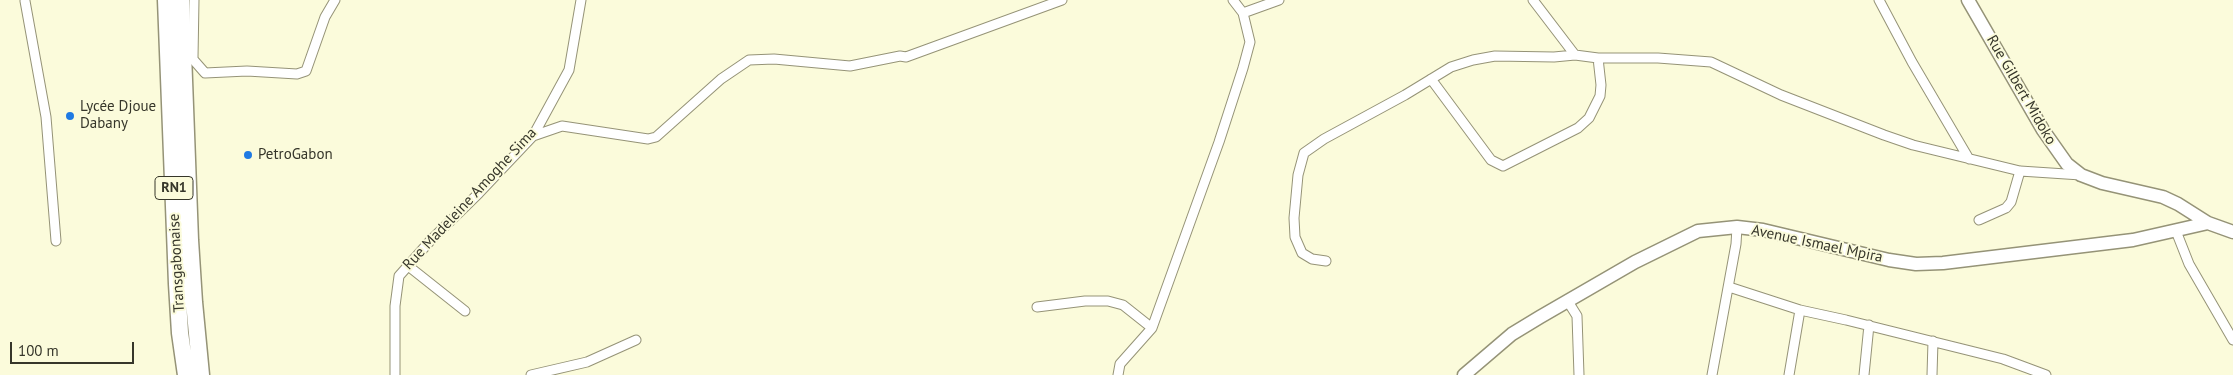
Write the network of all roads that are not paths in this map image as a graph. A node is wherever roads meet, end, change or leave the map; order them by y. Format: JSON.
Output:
{"nodes":[{"id":1,"x":166,"y":0,"type":"edge"},
{"id":2,"x":181,"y":0,"type":"edge"},
{"id":3,"x":194,"y":0,"type":"edge"},
{"id":4,"x":334,"y":0,"type":"edge"},
{"id":5,"x":581,"y":0,"type":"edge"},
{"id":6,"x":1062,"y":0,"type":"edge"},
{"id":7,"x":1233,"y":0,"type":"edge"},
{"id":8,"x":1279,"y":0,"type":"edge"},
{"id":9,"x":1533,"y":0,"type":"edge"},
{"id":10,"x":1879,"y":0,"type":"edge"},
{"id":11,"x":1968,"y":0,"type":"edge"},
{"id":12,"x":25,"y":1,"type":"dead end"},
{"id":13,"x":1243,"y":13,"type":"junction"},
{"id":14,"x":188,"y":53,"type":"junction"},
{"id":15,"x":1576,"y":55,"type":"junction"},
{"id":16,"x":1598,"y":58,"type":"junction"},
{"id":17,"x":1431,"y":79,"type":"junction"},
{"id":18,"x":533,"y":136,"type":"junction"},
{"id":19,"x":1969,"y":159,"type":"junction"},
{"id":20,"x":2020,"y":170,"type":"junction"},
{"id":21,"x":2081,"y":175,"type":"junction"},
{"id":22,"x":1979,"y":220,"type":"dead end"},
{"id":23,"x":2208,"y":223,"type":"junction"},
{"id":24,"x":1737,"y":227,"type":"junction"},
{"id":25,"x":2176,"y":231,"type":"junction"},
{"id":26,"x":2233,"y":232,"type":"edge"},
{"id":27,"x":56,"y":241,"type":"dead end"},
{"id":28,"x":1326,"y":261,"type":"dead end"},
{"id":29,"x":407,"y":265,"type":"junction"},
{"id":30,"x":1728,"y":287,"type":"junction"},
{"id":31,"x":1567,"y":300,"type":"junction"},
{"id":32,"x":1037,"y":307,"type":"dead end"},
{"id":33,"x":1800,"y":310,"type":"junction"},
{"id":34,"x":465,"y":311,"type":"dead end"},
{"id":35,"x":1869,"y":325,"type":"junction"},
{"id":36,"x":1152,"y":328,"type":"junction"},
{"id":37,"x":636,"y":340,"type":"dead end"},
{"id":38,"x":2233,"y":340,"type":"edge"},
{"id":39,"x":1933,"y":341,"type":"junction"},
{"id":40,"x":186,"y":375,"type":"edge"},
{"id":41,"x":201,"y":375,"type":"edge"},
{"id":42,"x":394,"y":375,"type":"edge"},
{"id":43,"x":531,"y":375,"type":"edge"},
{"id":44,"x":1118,"y":375,"type":"edge"},
{"id":45,"x":1464,"y":375,"type":"edge"},
{"id":46,"x":1579,"y":375,"type":"edge"},
{"id":47,"x":1712,"y":375,"type":"edge"},
{"id":48,"x":1789,"y":375,"type":"edge"},
{"id":49,"x":1864,"y":375,"type":"edge"},
{"id":50,"x":1932,"y":375,"type":"edge"},
{"id":51,"x":2046,"y":375,"type":"edge"}],
"edges":[{"from":1,"to":40,"type":"highway","name":"Transgabonaise","number":"RN1"},
{"from":2,"to":14,"type":"highway","name":"Transgabonaise","number":"RN1"},
{"from":3,"to":14,"type":"street"},
{"from":4,"to":14,"type":"street"},
{"from":5,"to":18,"type":"street","name":"Rue Madeleine Amoghe Sima"},
{"from":6,"to":18,"type":"street"},
{"from":7,"to":13,"type":"street"},
{"from":8,"to":13,"type":"street"},
{"from":9,"to":15,"type":"street"},
{"from":10,"to":19,"type":"street"},
{"from":11,"to":21,"type":"main road","name":"Rue Gilbert Midoko"},
{"from":12,"to":27,"type":"street"},
{"from":13,"to":36,"type":"street"},
{"from":14,"to":41,"type":"highway","name":"Transgabonaise","number":"RN1"},
{"from":15,"to":16,"type":"street"},
{"from":15,"to":17,"type":"street"},
{"from":16,"to":17,"type":"street"},
{"from":16,"to":19,"type":"street"},
{"from":17,"to":28,"type":"street"},
{"from":18,"to":29,"type":"street","name":"Rue Madeleine Amoghe Sima"},
{"from":19,"to":20,"type":"street"},
{"from":20,"to":21,"type":"street"},
{"from":20,"to":22,"type":"street"},
{"from":21,"to":23,"type":"main road"},
{"from":23,"to":25,"type":"main road","name":"Avenue Ismael Mpira"},
{"from":23,"to":26,"type":"main road"},
{"from":24,"to":25,"type":"main road","name":"Avenue Ismael Mpira"},
{"from":24,"to":30,"type":"street"},
{"from":24,"to":31,"type":"main road","name":"Avenue Ismael Mpira"},
{"from":25,"to":38,"type":"street"},
{"from":29,"to":34,"type":"street"},
{"from":29,"to":42,"type":"street","name":"Rue Madeleine Amoghe Sima"},
{"from":30,"to":33,"type":"street"},
{"from":30,"to":47,"type":"street"},
{"from":31,"to":45,"type":"main road","name":"Avenue Ismael Mpira"},
{"from":31,"to":46,"type":"street"},
{"from":32,"to":36,"type":"street"},
{"from":33,"to":35,"type":"street"},
{"from":33,"to":48,"type":"street"},
{"from":35,"to":39,"type":"street"},
{"from":35,"to":49,"type":"street"},
{"from":36,"to":44,"type":"street"},
{"from":37,"to":43,"type":"street"},
{"from":39,"to":50,"type":"street"},
{"from":39,"to":51,"type":"street"}]}
